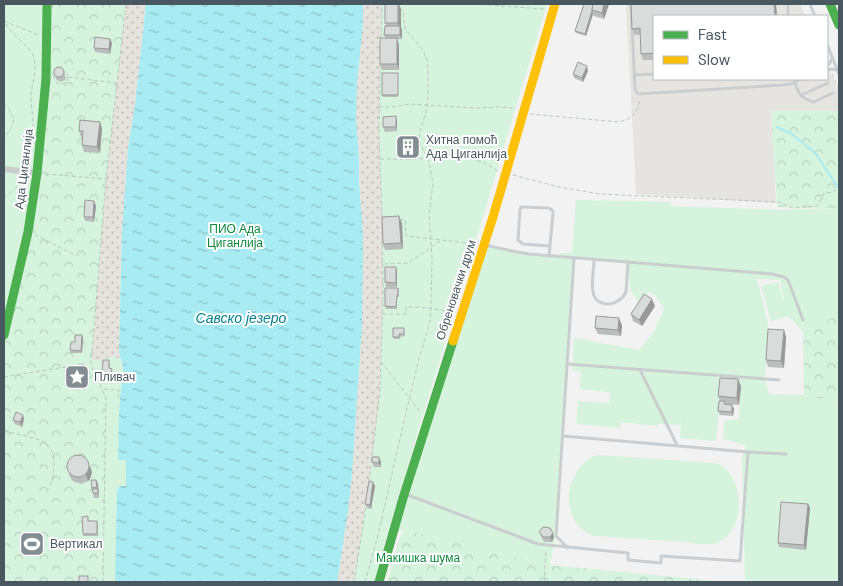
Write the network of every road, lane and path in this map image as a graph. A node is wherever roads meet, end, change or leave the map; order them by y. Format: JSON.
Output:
{"nodes":[{"id":1,"x":47,"y":4,"type":"edge"},
{"id":2,"x":126,"y":4,"type":"edge"},
{"id":3,"x":382,"y":4,"type":"edge"},
{"id":4,"x":396,"y":4,"type":"edge"},
{"id":5,"x":403,"y":4,"type":"edge"},
{"id":6,"x":475,"y":4,"type":"edge"},
{"id":7,"x":631,"y":4,"type":"edge"},
{"id":8,"x":830,"y":4,"type":"edge"},
{"id":9,"x":554,"y":7,"type":"edge"},
{"id":10,"x":4,"y":20,"type":"edge"},
{"id":11,"x":839,"y":26,"type":"edge"},
{"id":12,"x":4,"y":31,"type":"edge"},
{"id":13,"x":47,"y":39,"type":"junction"},
{"id":14,"x":381,"y":42,"type":"edge"},
{"id":15,"x":828,"y":47,"type":"edge"},
{"id":16,"x":832,"y":58,"type":"junction"},
{"id":17,"x":380,"y":59,"type":"edge"},
{"id":18,"x":828,"y":65,"type":"edge"},
{"id":19,"x":838,"y":72,"type":"edge"},
{"id":20,"x":832,"y":73,"type":"dead end"},
{"id":21,"x":653,"y":74,"type":"edge"},
{"id":22,"x":634,"y":75,"type":"junction"},
{"id":23,"x":68,"y":77,"type":"junction"},
{"id":24,"x":794,"y":80,"type":"edge"},
{"id":25,"x":116,"y":83,"type":"junction"},
{"id":26,"x":828,"y":83,"type":"dead end"},
{"id":27,"x":839,"y":89,"type":"edge"},
{"id":28,"x":832,"y":93,"type":"dead end"},
{"id":29,"x":641,"y":94,"type":"junction"},
{"id":30,"x":801,"y":96,"type":"junction"},
{"id":31,"x":4,"y":104,"type":"edge"},
{"id":32,"x":427,"y":106,"type":"junction"},
{"id":33,"x":379,"y":107,"type":"junction"},
{"id":34,"x":512,"y":108,"type":"dead end"},
{"id":35,"x":523,"y":113,"type":"junction"},
{"id":36,"x":33,"y":128,"type":"dead end"},
{"id":37,"x":4,"y":138,"type":"edge"},
{"id":38,"x":403,"y":143,"type":"edge"},
{"id":39,"x":428,"y":158,"type":"junction"},
{"id":40,"x":380,"y":159,"type":"junction"},
{"id":41,"x":404,"y":159,"type":"junction"},
{"id":42,"x":4,"y":169,"type":"edge"},
{"id":43,"x":34,"y":173,"type":"junction"},
{"id":44,"x":505,"y":175,"type":"junction"},
{"id":45,"x":106,"y":179,"type":"junction"},
{"id":46,"x":839,"y":187,"type":"edge"},
{"id":47,"x":4,"y":198,"type":"edge"},
{"id":48,"x":397,"y":220,"type":"edge"},
{"id":49,"x":28,"y":232,"type":"junction"},
{"id":50,"x":430,"y":239,"type":"junction"},
{"id":51,"x":442,"y":240,"type":"junction"},
{"id":52,"x":484,"y":245,"type":"junction"},
{"id":53,"x":550,"y":246,"type":"junction"},
{"id":54,"x":431,"y":248,"type":"junction"},
{"id":55,"x":76,"y":256,"type":"dead end"},
{"id":56,"x":549,"y":256,"type":"junction"},
{"id":57,"x":574,"y":258,"type":"junction"},
{"id":58,"x":594,"y":260,"type":"junction"},
{"id":59,"x":628,"y":262,"type":"junction"},
{"id":60,"x":383,"y":264,"type":"junction"},
{"id":61,"x":431,"y":308,"type":"junction"},
{"id":62,"x":382,"y":314,"type":"junction"},
{"id":63,"x":461,"y":317,"type":"junction"},
{"id":64,"x":803,"y":320,"type":"dead end"},
{"id":65,"x":4,"y":334,"type":"edge"},
{"id":66,"x":381,"y":362,"type":"junction"},
{"id":67,"x":567,"y":364,"type":"junction"},
{"id":68,"x":640,"y":370,"type":"junction"},
{"id":69,"x":102,"y":372,"type":"edge"},
{"id":70,"x":4,"y":377,"type":"edge"},
{"id":71,"x":97,"y":377,"type":"junction"},
{"id":72,"x":779,"y":380,"type":"dead end"},
{"id":73,"x":103,"y":389,"type":"junction"},
{"id":74,"x":118,"y":398,"type":"dead end"},
{"id":75,"x":410,"y":399,"type":"junction"},
{"id":76,"x":427,"y":421,"type":"junction"},
{"id":77,"x":4,"y":423,"type":"edge"},
{"id":78,"x":563,"y":436,"type":"junction"},
{"id":79,"x":677,"y":446,"type":"junction"},
{"id":80,"x":748,"y":452,"type":"junction"},
{"id":81,"x":786,"y":454,"type":"dead end"},
{"id":82,"x":369,"y":484,"type":"edge"},
{"id":83,"x":49,"y":489,"type":"dead end"},
{"id":84,"x":404,"y":494,"type":"junction"},
{"id":85,"x":366,"y":503,"type":"edge"},
{"id":86,"x":547,"y":546,"type":"junction"},
{"id":87,"x":568,"y":548,"type":"junction"},
{"id":88,"x":103,"y":582,"type":"edge"},
{"id":89,"x":354,"y":582,"type":"edge"},
{"id":90,"x":365,"y":582,"type":"edge"},
{"id":91,"x":379,"y":582,"type":"edge"},
{"id":92,"x":544,"y":582,"type":"edge"}],
"edges":[{"from":1,"to":13,"type":"street","name":"Ада Циганлија"},
{"from":2,"to":25,"type":"path"},
{"from":3,"to":14,"type":"path"},
{"from":4,"to":5,"type":"path"},
{"from":4,"to":32,"type":"path"},
{"from":6,"to":9,"type":"path"},
{"from":7,"to":22,"type":"lane"},
{"from":8,"to":11,"type":"street"},
{"from":9,"to":35,"type":"street","name":"Обреновачки друм"},
{"from":10,"to":12,"type":"path"},
{"from":10,"to":13,"type":"path"},
{"from":10,"to":36,"type":"path"},
{"from":13,"to":43,"type":"street","name":"Ада Циганлија"},
{"from":15,"to":16,"type":"lane"},
{"from":16,"to":18,"type":"lane"},
{"from":16,"to":19,"type":"lane"},
{"from":17,"to":33,"type":"path"},
{"from":20,"to":27,"type":"path"},
{"from":21,"to":22,"type":"lane"},
{"from":22,"to":29,"type":"lane"},
{"from":23,"to":23,"type":"path"},
{"from":23,"to":25,"type":"path"},
{"from":24,"to":29,"type":"lane"},
{"from":24,"to":30,"type":"lane"},
{"from":25,"to":45,"type":"path"},
{"from":26,"to":30,"type":"lane"},
{"from":28,"to":30,"type":"lane"},
{"from":29,"to":35,"type":"path"},
{"from":31,"to":37,"type":"path"},
{"from":32,"to":33,"type":"path"},
{"from":32,"to":34,"type":"path"},
{"from":32,"to":39,"type":"path"},
{"from":33,"to":40,"type":"path"},
{"from":35,"to":44,"type":"street","name":"Обреновачки друм"},
{"from":38,"to":41,"type":"path"},
{"from":39,"to":41,"type":"path"},
{"from":39,"to":44,"type":"path"},
{"from":39,"to":50,"type":"path"},
{"from":40,"to":41,"type":"path"},
{"from":40,"to":60,"type":"path"},
{"from":42,"to":43,"type":"street"},
{"from":43,"to":45,"type":"path"},
{"from":43,"to":47,"type":"path"},
{"from":43,"to":49,"type":"street","name":"Ада Циганлија"},
{"from":44,"to":46,"type":"path"},
{"from":44,"to":52,"type":"street","name":"Обреновачки друм"},
{"from":45,"to":71,"type":"path"},
{"from":48,"to":50,"type":"path"},
{"from":49,"to":55,"type":"path"},
{"from":49,"to":65,"type":"street","name":"Ада Циганлија"},
{"from":50,"to":51,"type":"path"},
{"from":50,"to":54,"type":"path"},
{"from":51,"to":52,"type":"path"},
{"from":51,"to":54,"type":"path"},
{"from":52,"to":56,"type":"lane"},
{"from":52,"to":63,"type":"street","name":"Обреновачки друм"},
{"from":53,"to":53,"type":"lane"},
{"from":53,"to":56,"type":"lane"},
{"from":54,"to":60,"type":"path"},
{"from":54,"to":61,"type":"path"},
{"from":56,"to":57,"type":"lane"},
{"from":57,"to":58,"type":"lane"},
{"from":57,"to":67,"type":"lane"},
{"from":58,"to":59,"type":"lane"},
{"from":58,"to":59,"type":"lane"},
{"from":59,"to":64,"type":"lane"},
{"from":60,"to":62,"type":"path"},
{"from":61,"to":62,"type":"path"},
{"from":61,"to":63,"type":"path"},
{"from":61,"to":75,"type":"path"},
{"from":62,"to":66,"type":"path"},
{"from":63,"to":76,"type":"street","name":"Обреновачки друм"},
{"from":66,"to":75,"type":"path"},
{"from":66,"to":82,"type":"path"},
{"from":67,"to":68,"type":"lane"},
{"from":67,"to":78,"type":"lane"},
{"from":68,"to":72,"type":"lane"},
{"from":68,"to":79,"type":"lane"},
{"from":69,"to":71,"type":"path"},
{"from":70,"to":71,"type":"path"},
{"from":71,"to":73,"type":"path"},
{"from":73,"to":74,"type":"path"},
{"from":73,"to":88,"type":"path"},
{"from":75,"to":76,"type":"path"},
{"from":75,"to":90,"type":"path"},
{"from":76,"to":84,"type":"street","name":"Обреновачки друм"},
{"from":77,"to":83,"type":"path"},
{"from":78,"to":79,"type":"lane"},
{"from":78,"to":87,"type":"lane"},
{"from":79,"to":80,"type":"lane"},
{"from":80,"to":81,"type":"lane"},
{"from":80,"to":87,"type":"lane"},
{"from":84,"to":86,"type":"lane"},
{"from":84,"to":91,"type":"street","name":"Обреновачки друм"},
{"from":85,"to":89,"type":"path"},
{"from":86,"to":87,"type":"lane"},
{"from":86,"to":92,"type":"path"}]}
